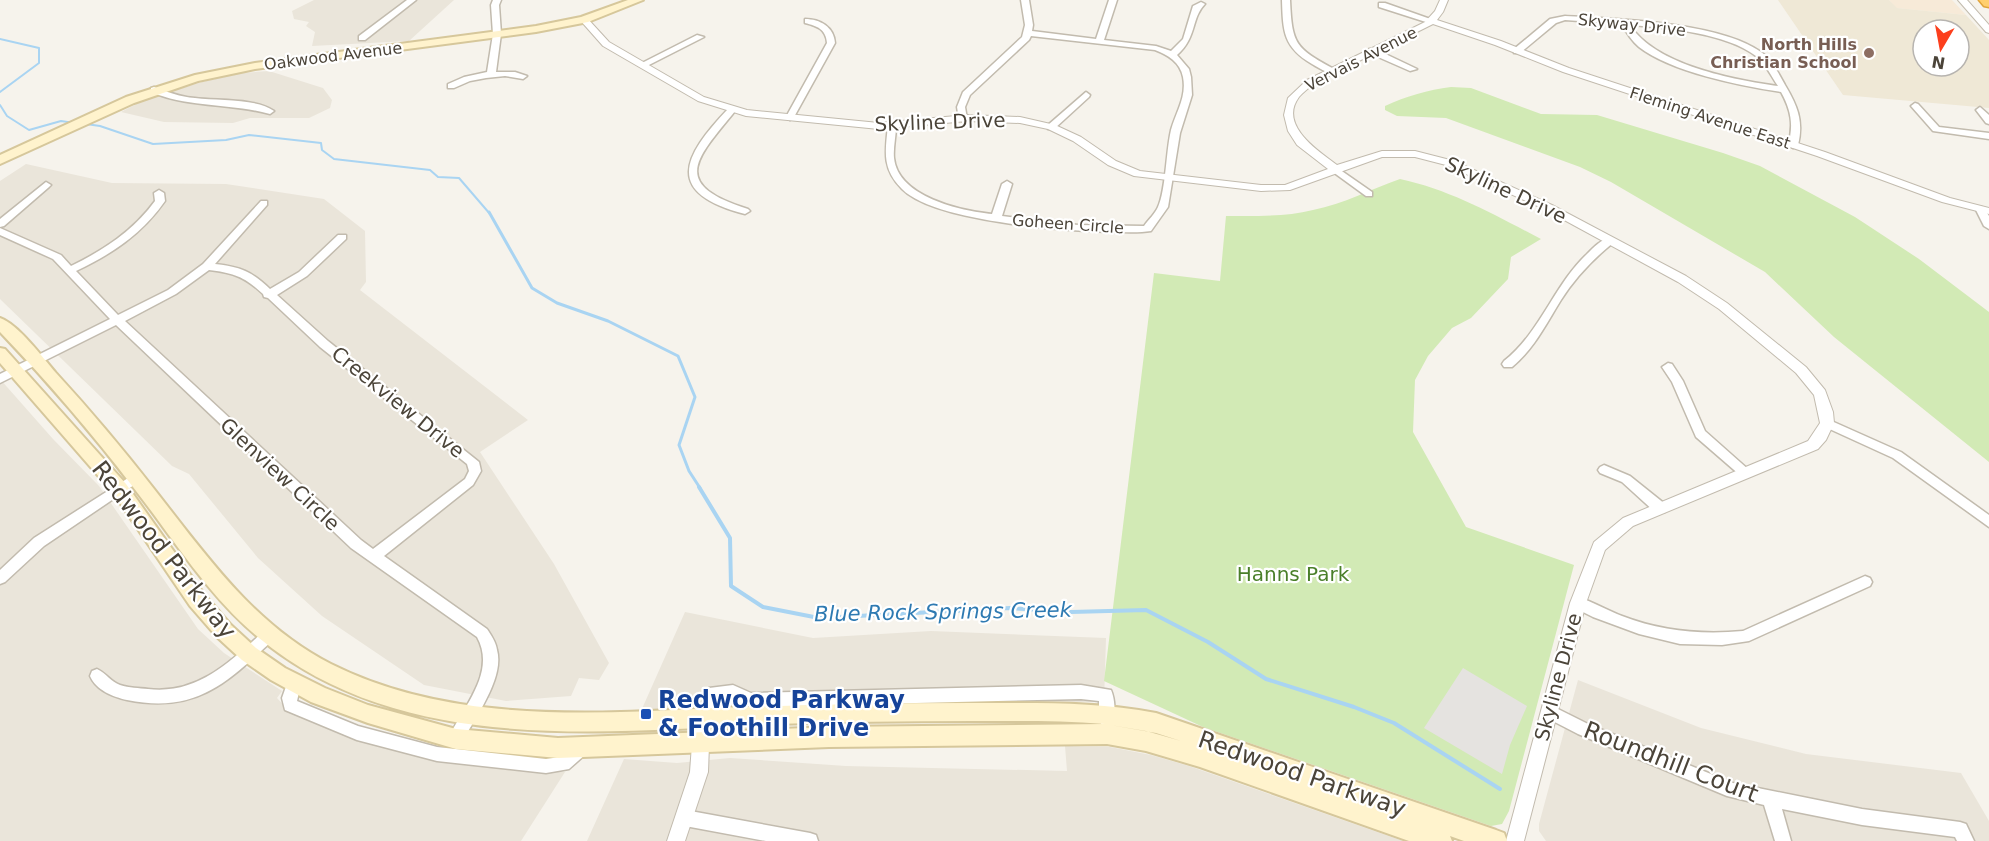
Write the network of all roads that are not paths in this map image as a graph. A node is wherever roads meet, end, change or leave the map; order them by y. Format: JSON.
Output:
{"nodes":[{"id":1,"x":412,"y":0,"type":"edge"},
{"id":2,"x":497,"y":0,"type":"edge"},
{"id":3,"x":638,"y":0,"type":"edge"},
{"id":4,"x":1025,"y":0,"type":"edge"},
{"id":5,"x":1113,"y":0,"type":"edge"},
{"id":6,"x":1286,"y":0,"type":"edge"},
{"id":7,"x":1444,"y":0,"type":"edge"},
{"id":8,"x":1962,"y":0,"type":"edge"},
{"id":9,"x":1201,"y":4,"type":"dead end"},
{"id":10,"x":1382,"y":5,"type":"dead end"},
{"id":11,"x":584,"y":20,"type":"junction"},
{"id":12,"x":808,"y":21,"type":"dead end"},
{"id":13,"x":1432,"y":21,"type":"junction"},
{"id":14,"x":1625,"y":23,"type":"junction"},
{"id":15,"x":1989,"y":30,"type":"edge"},
{"id":16,"x":1028,"y":33,"type":"junction"},
{"id":17,"x":497,"y":34,"type":"junction"},
{"id":18,"x":700,"y":37,"type":"dead end"},
{"id":19,"x":362,"y":38,"type":"dead end"},
{"id":20,"x":1100,"y":40,"type":"junction"},
{"id":21,"x":1372,"y":51,"type":"junction"},
{"id":22,"x":1517,"y":51,"type":"junction"},
{"id":23,"x":1173,"y":54,"type":"junction"},
{"id":24,"x":642,"y":65,"type":"junction"},
{"id":25,"x":1413,"y":69,"type":"dead end"},
{"id":26,"x":1331,"y":71,"type":"junction"},
{"id":27,"x":491,"y":76,"type":"junction"},
{"id":28,"x":523,"y":76,"type":"dead end"},
{"id":29,"x":451,"y":86,"type":"dead end"},
{"id":30,"x":154,"y":90,"type":"junction"},
{"id":31,"x":1784,"y":90,"type":"junction"},
{"id":32,"x":1086,"y":95,"type":"dead end"},
{"id":33,"x":1915,"y":106,"type":"dead end"},
{"id":34,"x":1980,"y":110,"type":"dead end"},
{"id":35,"x":270,"y":111,"type":"dead end"},
{"id":36,"x":732,"y":111,"type":"junction"},
{"id":37,"x":790,"y":117,"type":"junction"},
{"id":38,"x":963,"y":119,"type":"junction"},
{"id":39,"x":1989,"y":121,"type":"edge"},
{"id":40,"x":892,"y":126,"type":"junction"},
{"id":41,"x":1051,"y":128,"type":"junction"},
{"id":42,"x":1989,"y":136,"type":"edge"},
{"id":43,"x":38,"y":144,"type":"junction"},
{"id":44,"x":1792,"y":145,"type":"junction"},
{"id":45,"x":0,"y":160,"type":"edge"},
{"id":46,"x":0,"y":168,"type":"edge"},
{"id":47,"x":1336,"y":170,"type":"junction"},
{"id":48,"x":1168,"y":178,"type":"junction"},
{"id":49,"x":1007,"y":184,"type":"dead end"},
{"id":50,"x":46,"y":185,"type":"dead end"},
{"id":51,"x":159,"y":193,"type":"dead end"},
{"id":52,"x":1369,"y":194,"type":"dead end"},
{"id":53,"x":264,"y":203,"type":"dead end"},
{"id":54,"x":1985,"y":210,"type":"edge"},
{"id":55,"x":746,"y":211,"type":"dead end"},
{"id":56,"x":996,"y":218,"type":"junction"},
{"id":57,"x":0,"y":224,"type":"edge"},
{"id":58,"x":1989,"y":226,"type":"edge"},
{"id":59,"x":0,"y":231,"type":"edge"},
{"id":60,"x":342,"y":237,"type":"dead end"},
{"id":61,"x":1610,"y":240,"type":"junction"},
{"id":62,"x":207,"y":266,"type":"junction"},
{"id":63,"x":70,"y":270,"type":"junction"},
{"id":64,"x":268,"y":295,"type":"junction"},
{"id":65,"x":118,"y":320,"type":"junction"},
{"id":66,"x":0,"y":323,"type":"edge"},
{"id":67,"x":0,"y":353,"type":"edge"},
{"id":68,"x":34,"y":362,"type":"junction"},
{"id":69,"x":1508,"y":364,"type":"dead end"},
{"id":70,"x":1668,"y":368,"type":"dead end"},
{"id":71,"x":8,"y":375,"type":"edge"},
{"id":72,"x":1827,"y":423,"type":"junction"},
{"id":73,"x":1604,"y":470,"type":"dead end"},
{"id":74,"x":1745,"y":472,"type":"junction"},
{"id":75,"x":128,"y":484,"type":"junction"},
{"id":76,"x":1660,"y":508,"type":"junction"},
{"id":77,"x":1989,"y":522,"type":"edge"},
{"id":78,"x":373,"y":557,"type":"junction"},
{"id":79,"x":0,"y":578,"type":"edge"},
{"id":80,"x":1865,"y":582,"type":"dead end"},
{"id":81,"x":1578,"y":603,"type":"junction"},
{"id":82,"x":269,"y":636,"type":"junction"},
{"id":83,"x":249,"y":654,"type":"junction"},
{"id":84,"x":97,"y":676,"type":"dead end"},
{"id":85,"x":294,"y":683,"type":"junction"},
{"id":86,"x":1550,"y":712,"type":"junction"},
{"id":87,"x":468,"y":715,"type":"junction"},
{"id":88,"x":702,"y":718,"type":"junction"},
{"id":89,"x":1107,"y":724,"type":"junction"},
{"id":90,"x":456,"y":739,"type":"junction"},
{"id":91,"x":702,"y":744,"type":"junction"},
{"id":92,"x":582,"y":748,"type":"junction"},
{"id":93,"x":1771,"y":800,"type":"junction"},
{"id":94,"x":685,"y":818,"type":"junction"},
{"id":95,"x":676,"y":841,"type":"edge"},
{"id":96,"x":810,"y":841,"type":"edge"},
{"id":97,"x":1441,"y":841,"type":"edge"},
{"id":98,"x":1496,"y":841,"type":"edge"},
{"id":99,"x":1515,"y":841,"type":"edge"},
{"id":100,"x":1783,"y":841,"type":"edge"},
{"id":101,"x":1966,"y":841,"type":"edge"}],
"edges":[{"from":1,"to":19,"type":"street"},
{"from":2,"to":17,"type":"street"},
{"from":3,"to":11,"type":"main road","name":"Oakwood Avenue"},
{"from":4,"to":16,"type":"street"},
{"from":5,"to":20,"type":"street"},
{"from":6,"to":26,"type":"street"},
{"from":7,"to":13,"type":"street","name":"Vervais Avenue"},
{"from":8,"to":15,"type":"street"},
{"from":9,"to":23,"type":"street"},
{"from":10,"to":13,"type":"street"},
{"from":11,"to":17,"type":"main road","name":"Oakwood Avenue"},
{"from":11,"to":24,"type":"street","name":"Skyline Drive"},
{"from":12,"to":37,"type":"street"},
{"from":13,"to":21,"type":"street","name":"Vervais Avenue"},
{"from":13,"to":22,"type":"street","name":"Fleming Avenue East"},
{"from":14,"to":22,"type":"street","name":"Skyway Drive"},
{"from":14,"to":31,"type":"street"},
{"from":14,"to":31,"type":"street","name":"Skyway Drive"},
{"from":16,"to":20,"type":"street"},
{"from":16,"to":38,"type":"street"},
{"from":17,"to":27,"type":"street"},
{"from":17,"to":30,"type":"main road","name":"Oakwood Avenue"},
{"from":18,"to":24,"type":"street"},
{"from":20,"to":23,"type":"street"},
{"from":21,"to":25,"type":"street"},
{"from":21,"to":26,"type":"street","name":"Vervais Avenue"},
{"from":22,"to":44,"type":"street","name":"Fleming Avenue East"},
{"from":23,"to":48,"type":"street","name":"Goheen Circle"},
{"from":24,"to":36,"type":"street","name":"Skyline Drive"},
{"from":26,"to":47,"type":"street","name":"Vervais Avenue"},
{"from":27,"to":28,"type":"street"},
{"from":27,"to":29,"type":"street"},
{"from":30,"to":35,"type":"street"},
{"from":30,"to":43,"type":"main road","name":"Oakwood Avenue"},
{"from":31,"to":44,"type":"street","name":"Skyway Drive"},
{"from":32,"to":41,"type":"street"},
{"from":33,"to":42,"type":"street"},
{"from":34,"to":39,"type":"street"},
{"from":36,"to":37,"type":"street","name":"Skyline Drive"},
{"from":36,"to":55,"type":"street"},
{"from":37,"to":40,"type":"street","name":"Skyline Drive"},
{"from":38,"to":40,"type":"street","name":"Skyline Drive"},
{"from":38,"to":41,"type":"street","name":"Skyline Drive"},
{"from":40,"to":56,"type":"street","name":"Goheen Circle"},
{"from":41,"to":48,"type":"street","name":"Skyline Drive"},
{"from":43,"to":45,"type":"main road","name":"Oakwood Avenue"},
{"from":43,"to":46,"type":"main road","name":"Oakwood Avenue"},
{"from":44,"to":54,"type":"street","name":"Fleming Avenue East"},
{"from":47,"to":48,"type":"street","name":"Skyline Drive"},
{"from":47,"to":52,"type":"street","name":"Vervais Avenue"},
{"from":47,"to":61,"type":"street","name":"Skyline Drive"},
{"from":48,"to":56,"type":"street","name":"Goheen Circle"},
{"from":49,"to":56,"type":"street"},
{"from":50,"to":57,"type":"street"},
{"from":51,"to":63,"type":"street"},
{"from":53,"to":62,"type":"street"},
{"from":54,"to":58,"type":"street"},
{"from":59,"to":63,"type":"street","name":"Glenview Circle"},
{"from":60,"to":64,"type":"street"},
{"from":61,"to":69,"type":"street"},
{"from":61,"to":72,"type":"street","name":"Skyline Drive"},
{"from":62,"to":64,"type":"street","name":"Creekview Drive"},
{"from":62,"to":65,"type":"street"},
{"from":63,"to":65,"type":"street","name":"Glenview Circle"},
{"from":64,"to":78,"type":"street","name":"Creekview Drive"},
{"from":65,"to":68,"type":"street"},
{"from":65,"to":78,"type":"street","name":"Glenview Circle"},
{"from":66,"to":68,"type":"main road","name":"Redwood Parkway"},
{"from":67,"to":71,"type":"main road","name":"Redwood Parkway"},
{"from":68,"to":71,"type":"street"},
{"from":68,"to":75,"type":"main road","name":"Redwood Parkway"},
{"from":70,"to":74,"type":"street"},
{"from":71,"to":75,"type":"main road","name":"Redwood Parkway"},
{"from":72,"to":74,"type":"street","name":"Skyline Drive"},
{"from":72,"to":77,"type":"street"},
{"from":73,"to":76,"type":"street"},
{"from":74,"to":76,"type":"street","name":"Skyline Drive"},
{"from":75,"to":79,"type":"street"},
{"from":75,"to":82,"type":"main road","name":"Redwood Parkway"},
{"from":75,"to":83,"type":"main road","name":"Redwood Parkway"},
{"from":76,"to":81,"type":"street","name":"Skyline Drive"},
{"from":78,"to":87,"type":"street","name":"Glenview Circle"},
{"from":80,"to":81,"type":"street"},
{"from":81,"to":86,"type":"street","name":"Skyline Drive"},
{"from":82,"to":83,"type":"street"},
{"from":82,"to":87,"type":"main road","name":"Redwood Parkway"},
{"from":83,"to":84,"type":"street"},
{"from":83,"to":85,"type":"main road","name":"Redwood Parkway"},
{"from":85,"to":90,"type":"main road","name":"Redwood Parkway"},
{"from":85,"to":92,"type":"street"},
{"from":86,"to":93,"type":"street","name":"Roundhill Court"},
{"from":86,"to":99,"type":"street","name":"Skyline Drive"},
{"from":87,"to":88,"type":"main road","name":"Redwood Parkway"},
{"from":87,"to":90,"type":"street","name":"Glenview Circle"},
{"from":88,"to":89,"type":"main road","name":"Redwood Parkway"},
{"from":88,"to":91,"type":"street"},
{"from":89,"to":91,"type":"main road","name":"Redwood Parkway"},
{"from":89,"to":97,"type":"main road","name":"Redwood Parkway"},
{"from":89,"to":98,"type":"main road","name":"Redwood Parkway"},
{"from":90,"to":92,"type":"main road","name":"Redwood Parkway"},
{"from":91,"to":92,"type":"main road","name":"Redwood Parkway"},
{"from":91,"to":94,"type":"street"},
{"from":93,"to":100,"type":"street"},
{"from":93,"to":101,"type":"street","name":"Roundhill Court"},
{"from":94,"to":95,"type":"street"},
{"from":94,"to":96,"type":"street"}]}
